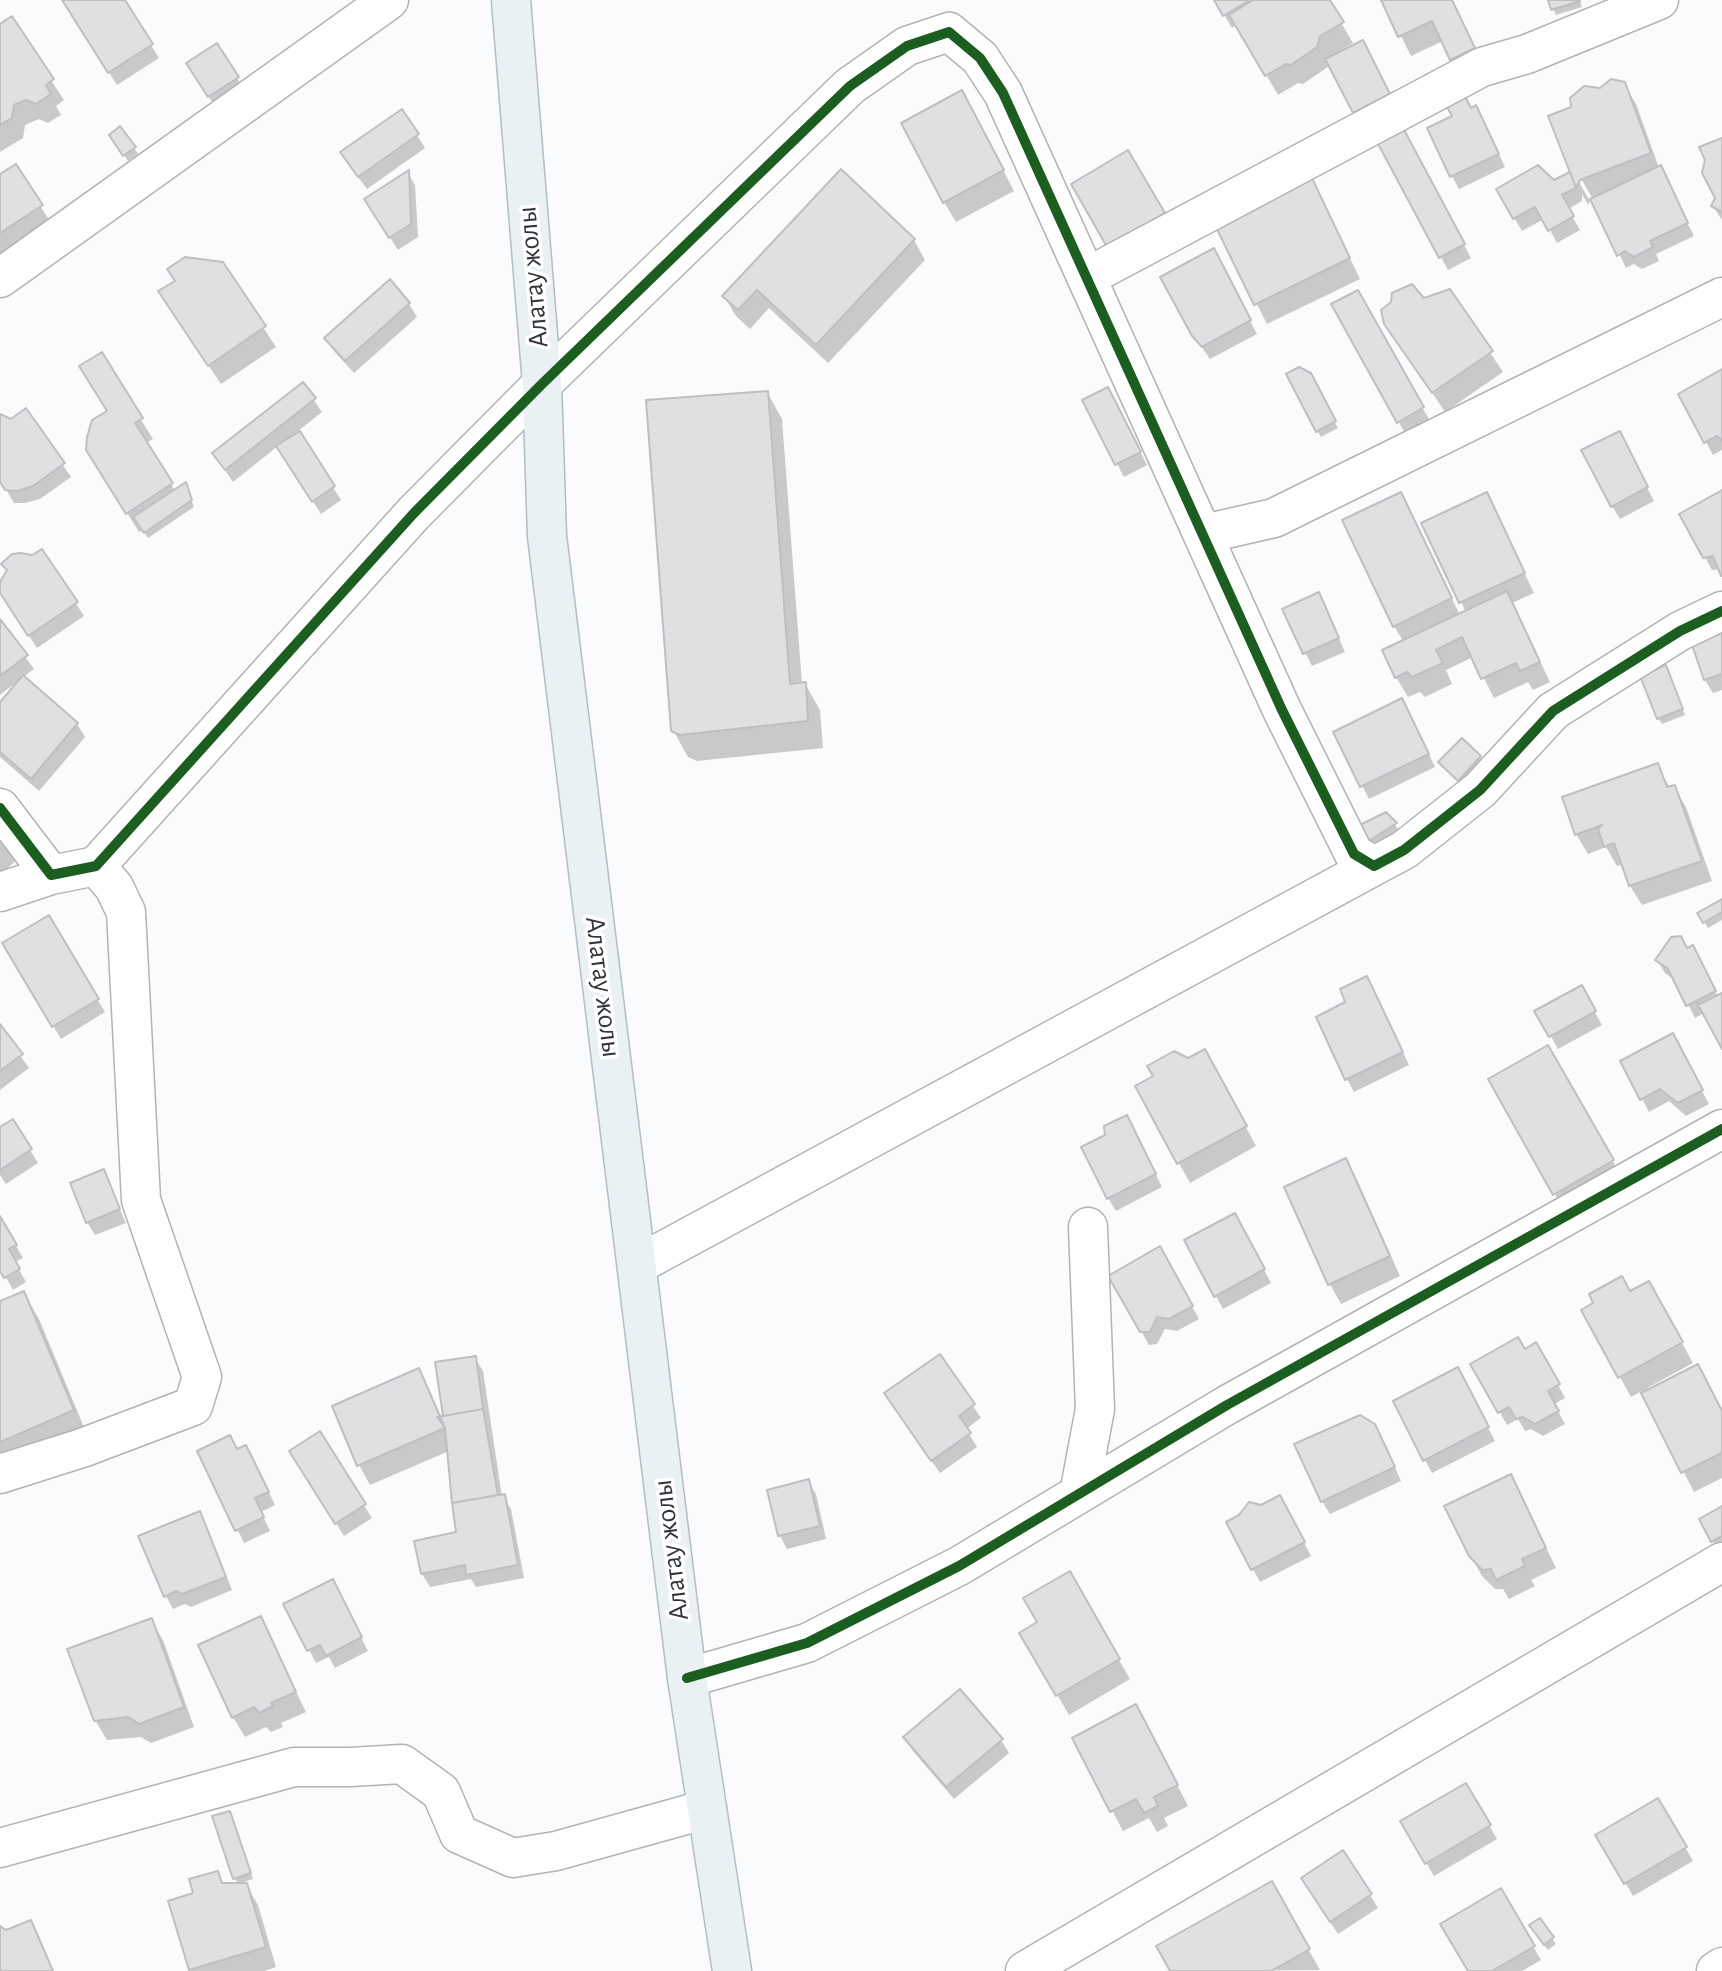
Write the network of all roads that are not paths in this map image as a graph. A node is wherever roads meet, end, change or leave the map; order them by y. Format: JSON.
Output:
{"nodes":[{"id":1,"x":389,"y":0,"type":"edge"},
{"id":2,"x":511,"y":0,"type":"edge"},
{"id":3,"x":1659,"y":0,"type":"edge"},
{"id":4,"x":1087,"y":276,"type":"junction"},
{"id":5,"x":0,"y":278,"type":"edge"},
{"id":6,"x":1722,"y":297,"type":"edge"},
{"id":7,"x":542,"y":384,"type":"junction"},
{"id":8,"x":1204,"y":534,"type":"junction"},
{"id":9,"x":1722,"y":611,"type":"edge"},
{"id":10,"x":0,"y":808,"type":"edge"},
{"id":11,"x":96,"y":866,"type":"junction"},
{"id":12,"x":1374,"y":866,"type":"junction"},
{"id":13,"x":51,"y":875,"type":"junction"},
{"id":14,"x":0,"y":892,"type":"edge"},
{"id":15,"x":1722,"y":1129,"type":"edge"},
{"id":16,"x":1088,"y":1227,"type":"dead end"},
{"id":17,"x":637,"y":1265,"type":"junction"},
{"id":18,"x":0,"y":1474,"type":"edge"},
{"id":19,"x":1079,"y":1494,"type":"junction"},
{"id":20,"x":1722,"y":1562,"type":"edge"},
{"id":21,"x":687,"y":1678,"type":"junction"},
{"id":22,"x":707,"y":1809,"type":"junction"},
{"id":23,"x":0,"y":1848,"type":"edge"},
{"id":24,"x":1722,"y":1968,"type":"edge"},
{"id":25,"x":732,"y":1971,"type":"edge"},
{"id":26,"x":1025,"y":1971,"type":"edge"},
{"id":27,"x":1716,"y":1971,"type":"edge"}],
"edges":[{"from":1,"to":5,"type":"street"},
{"from":2,"to":7,"type":"main road","name":"Алатау жолы"},
{"from":3,"to":4,"type":"street"},
{"from":4,"to":7,"type":"street"},
{"from":4,"to":8,"type":"street"},
{"from":6,"to":8,"type":"street"},
{"from":7,"to":11,"type":"street"},
{"from":7,"to":17,"type":"main road","name":"Алатау жолы"},
{"from":8,"to":12,"type":"street"},
{"from":9,"to":12,"type":"street"},
{"from":10,"to":13,"type":"street"},
{"from":11,"to":13,"type":"street"},
{"from":11,"to":18,"type":"street"},
{"from":12,"to":17,"type":"street"},
{"from":13,"to":14,"type":"street"},
{"from":15,"to":19,"type":"street"},
{"from":16,"to":19,"type":"street"},
{"from":17,"to":21,"type":"main road","name":"Алатау жолы"},
{"from":19,"to":21,"type":"street"},
{"from":20,"to":26,"type":"street"},
{"from":21,"to":22,"type":"main road","name":"Алатау жолы"},
{"from":22,"to":23,"type":"street"},
{"from":22,"to":25,"type":"main road","name":"Алатау жолы"},
{"from":24,"to":27,"type":"street"}]}
